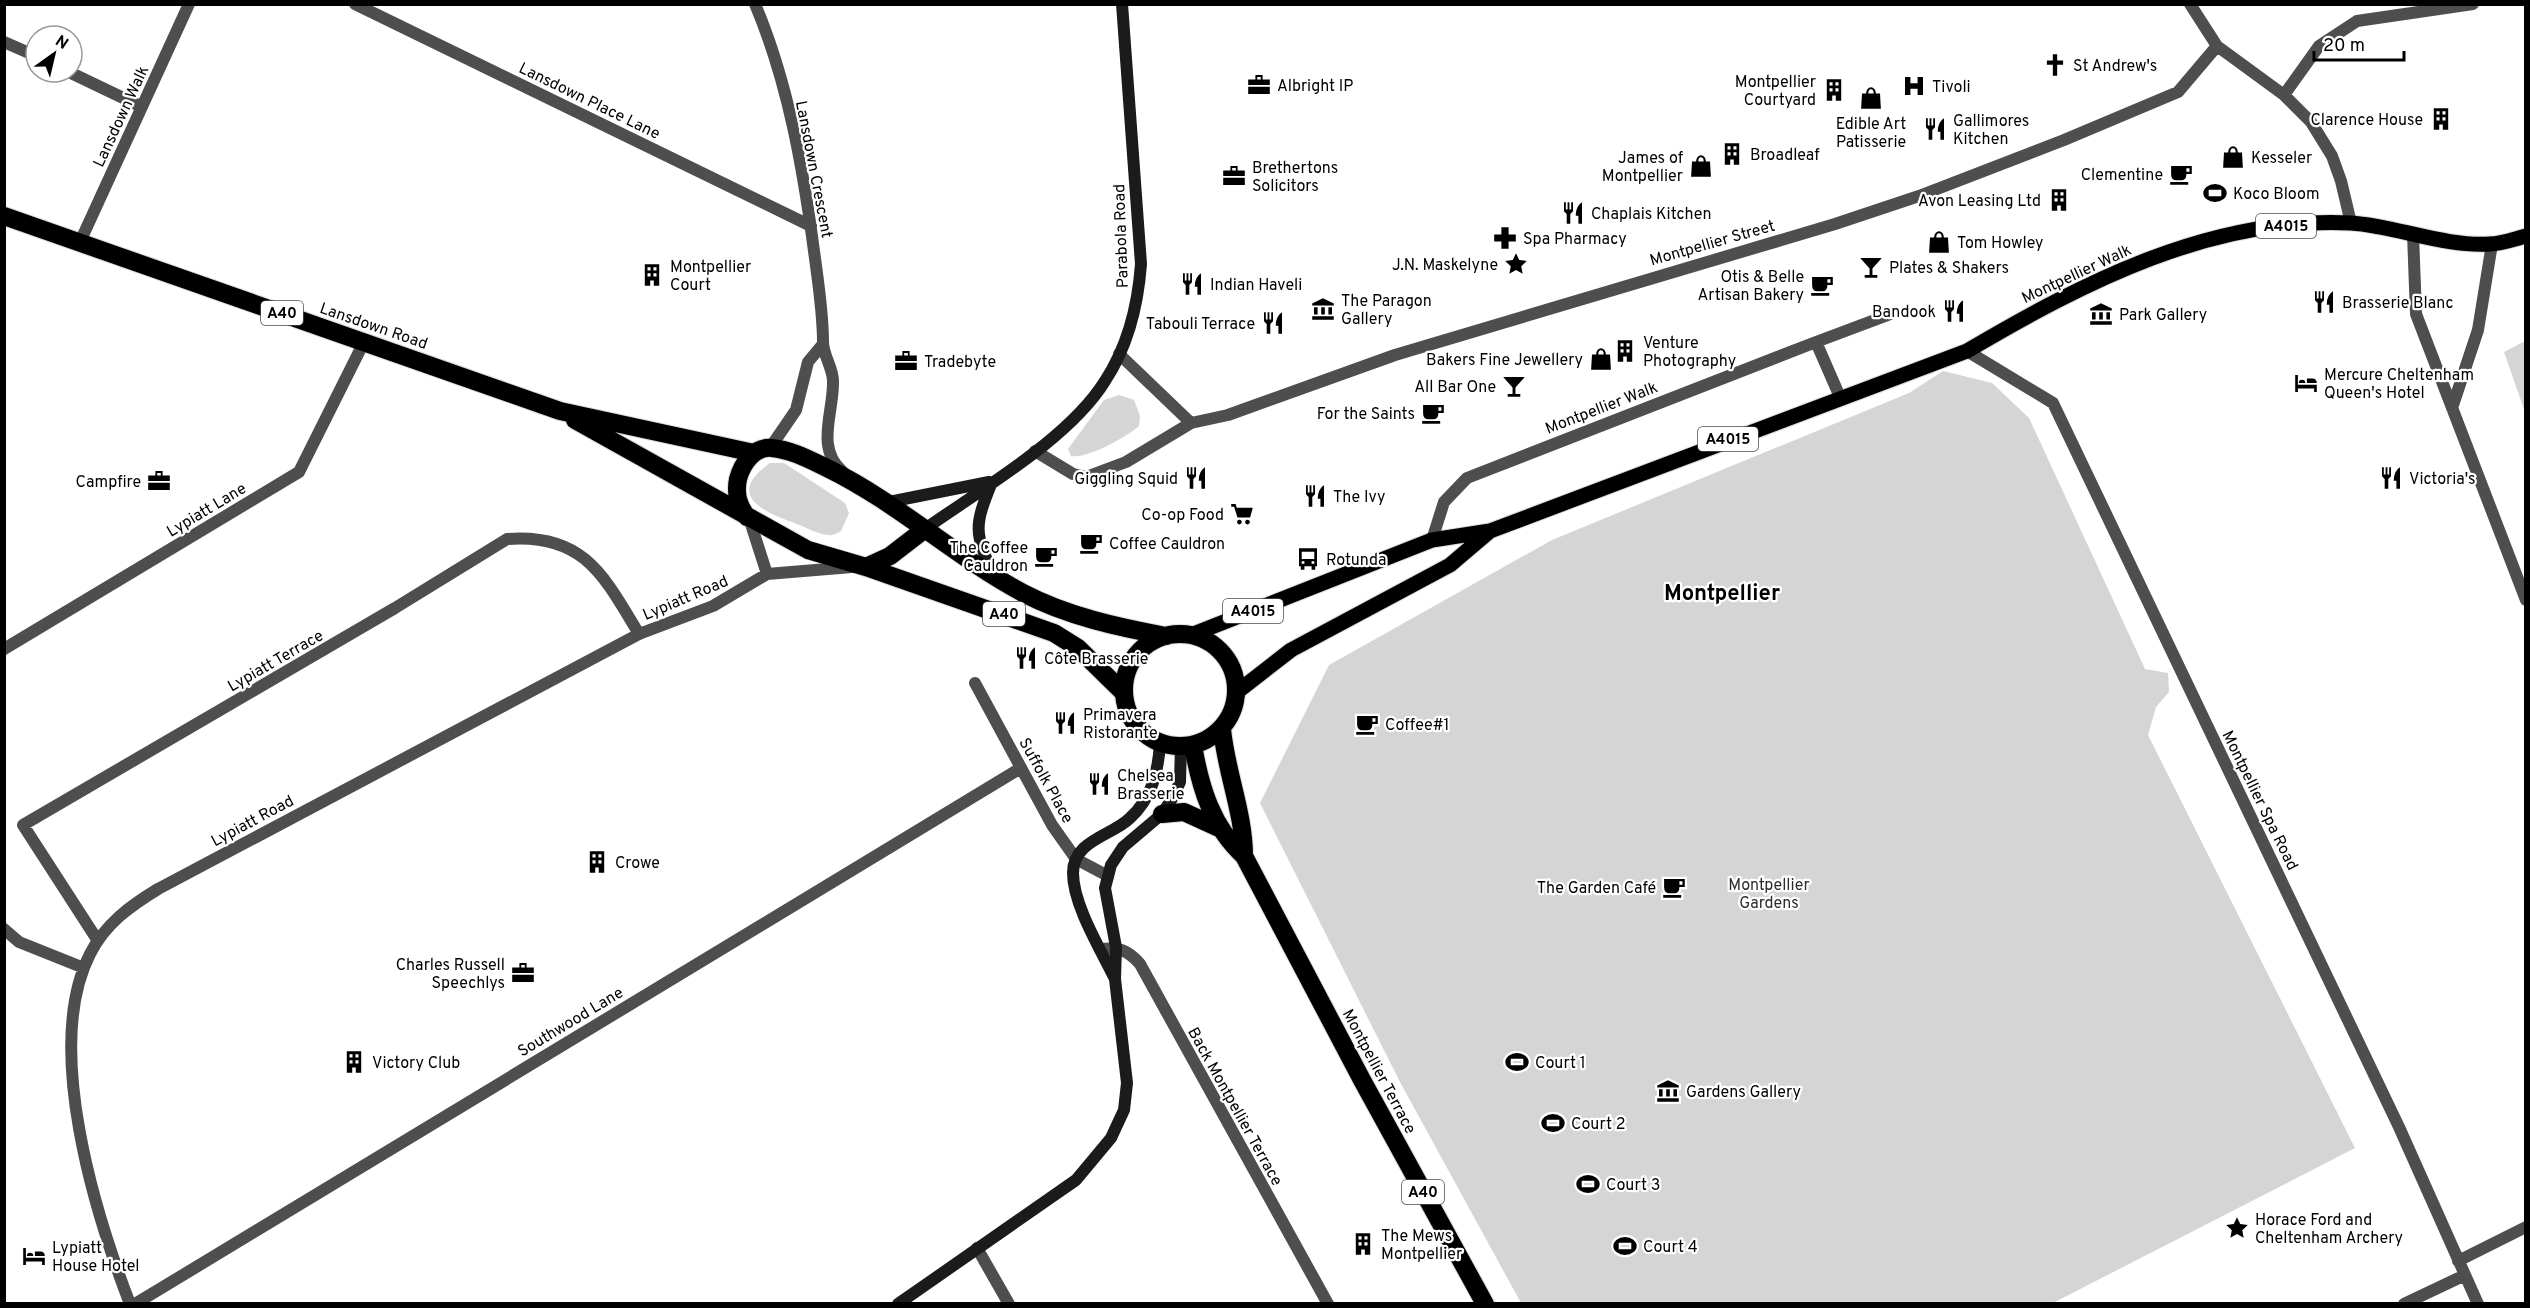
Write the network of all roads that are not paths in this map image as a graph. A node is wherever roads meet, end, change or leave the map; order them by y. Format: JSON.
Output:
{"nodes":[{"id":1,"x":189,"y":4,"type":"edge"},
{"id":2,"x":355,"y":4,"type":"edge"},
{"id":3,"x":755,"y":4,"type":"edge"},
{"id":4,"x":1122,"y":4,"type":"edge"},
{"id":5,"x":2190,"y":4,"type":"edge"},
{"id":6,"x":2473,"y":4,"type":"edge"},
{"id":7,"x":4,"y":42,"type":"edge"},
{"id":8,"x":2217,"y":46,"type":"junction"},
{"id":9,"x":24,"y":51,"type":"edge"},
{"id":10,"x":84,"y":79,"type":"edge"},
{"id":11,"x":2284,"y":95,"type":"junction"},
{"id":12,"x":142,"y":107,"type":"junction"},
{"id":13,"x":4,"y":216,"type":"edge"},
{"id":14,"x":2351,"y":223,"type":"junction"},
{"id":15,"x":811,"y":226,"type":"junction"},
{"id":16,"x":2413,"y":234,"type":"junction"},
{"id":17,"x":2526,"y":236,"type":"edge"},
{"id":18,"x":80,"y":242,"type":"junction"},
{"id":19,"x":2492,"y":244,"type":"junction"},
{"id":20,"x":1888,"y":315,"type":"dead end"},
{"id":21,"x":364,"y":342,"type":"junction"},
{"id":22,"x":1816,"y":342,"type":"junction"},
{"id":23,"x":823,"y":344,"type":"junction"},
{"id":24,"x":1967,"y":351,"type":"junction"},
{"id":25,"x":1119,"y":354,"type":"junction"},
{"id":26,"x":1840,"y":397,"type":"junction"},
{"id":27,"x":2452,"y":408,"type":"junction"},
{"id":28,"x":560,"y":411,"type":"junction"},
{"id":29,"x":1191,"y":423,"type":"junction"},
{"id":30,"x":762,"y":450,"type":"junction"},
{"id":31,"x":1035,"y":451,"type":"junction"},
{"id":32,"x":853,"y":481,"type":"junction"},
{"id":33,"x":993,"y":481,"type":"junction"},
{"id":34,"x":889,"y":502,"type":"junction"},
{"id":35,"x":749,"y":518,"type":"junction"},
{"id":36,"x":925,"y":529,"type":"junction"},
{"id":37,"x":1490,"y":531,"type":"junction"},
{"id":38,"x":1432,"y":540,"type":"junction"},
{"id":39,"x":866,"y":567,"type":"junction"},
{"id":40,"x":768,"y":574,"type":"junction"},
{"id":41,"x":993,"y":574,"type":"junction"},
{"id":42,"x":2526,"y":600,"type":"edge"},
{"id":43,"x":639,"y":634,"type":"junction"},
{"id":44,"x":1191,"y":635,"type":"junction"},
{"id":45,"x":1166,"y":636,"type":"junction"},
{"id":46,"x":4,"y":649,"type":"edge"},
{"id":47,"x":975,"y":683,"type":"dead end"},
{"id":48,"x":1237,"y":692,"type":"junction"},
{"id":49,"x":1124,"y":693,"type":"junction"},
{"id":50,"x":1222,"y":729,"type":"junction"},
{"id":51,"x":1160,"y":744,"type":"junction"},
{"id":52,"x":1187,"y":746,"type":"junction"},
{"id":53,"x":1021,"y":768,"type":"junction"},
{"id":54,"x":1162,"y":814,"type":"junction"},
{"id":55,"x":1219,"y":828,"type":"junction"},
{"id":56,"x":1244,"y":856,"type":"junction"},
{"id":57,"x":1076,"y":859,"type":"junction"},
{"id":58,"x":1108,"y":876,"type":"junction"},
{"id":59,"x":4,"y":929,"type":"edge"},
{"id":60,"x":98,"y":940,"type":"junction"},
{"id":61,"x":1116,"y":947,"type":"junction"},
{"id":62,"x":1100,"y":949,"type":"junction"},
{"id":63,"x":84,"y":968,"type":"junction"},
{"id":64,"x":1115,"y":979,"type":"junction"},
{"id":65,"x":2526,"y":1227,"type":"edge"},
{"id":66,"x":977,"y":1248,"type":"junction"},
{"id":67,"x":2458,"y":1261,"type":"junction"},
{"id":68,"x":2465,"y":1275,"type":"junction"},
{"id":69,"x":130,"y":1304,"type":"edge"},
{"id":70,"x":135,"y":1304,"type":"edge"},
{"id":71,"x":898,"y":1304,"type":"edge"},
{"id":72,"x":1010,"y":1304,"type":"edge"},
{"id":73,"x":1328,"y":1304,"type":"edge"},
{"id":74,"x":1485,"y":1304,"type":"edge"},
{"id":75,"x":2404,"y":1304,"type":"edge"},
{"id":76,"x":2478,"y":1304,"type":"edge"}],
"edges":[{"from":1,"to":12,"type":"street","name":"Lansdown Walk"},
{"from":2,"to":15,"type":"street","name":"Lansdown Place Lane"},
{"from":3,"to":15,"type":"street","name":"Lansdown Crescent"},
{"from":4,"to":25,"type":"street","name":"Parabola Road"},
{"from":5,"to":8,"type":"street"},
{"from":6,"to":11,"type":"street"},
{"from":7,"to":9,"type":"street"},
{"from":8,"to":11,"type":"street"},
{"from":8,"to":29,"type":"street","name":"Montpellier Street"},
{"from":10,"to":12,"type":"street"},
{"from":11,"to":14,"type":"street"},
{"from":12,"to":18,"type":"street","name":"Lansdown Walk"},
{"from":13,"to":18,"type":"highway","name":"Lansdown Road","number":"A40"},
{"from":14,"to":16,"type":"main road","number":"A4015"},
{"from":14,"to":24,"type":"main road","name":"Montpellier Walk","number":"A4015"},
{"from":15,"to":23,"type":"street","name":"Lansdown Crescent"},
{"from":16,"to":19,"type":"main road","number":"A4015"},
{"from":16,"to":27,"type":"street"},
{"from":17,"to":19,"type":"main road","number":"A4015"},
{"from":18,"to":21,"type":"highway","name":"Lansdown Road","number":"A40"},
{"from":19,"to":27,"type":"street"},
{"from":20,"to":22,"type":"street","name":"Montpellier Walk"},
{"from":21,"to":28,"type":"highway","name":"Lansdown Road","number":"A40"},
{"from":21,"to":46,"type":"street","name":"Lypiatt Lane"},
{"from":22,"to":26,"type":"street"},
{"from":22,"to":38,"type":"street","name":"Montpellier Walk"},
{"from":23,"to":30,"type":"street"},
{"from":23,"to":32,"type":"street","name":"Lansdown Crescent"},
{"from":24,"to":26,"type":"main road","name":"Montpellier Walk","number":"A4015"},
{"from":24,"to":67,"type":"street","name":"Montpellier Spa Road"},
{"from":25,"to":29,"type":"street"},
{"from":25,"to":31,"type":"street","name":"Parabola Road"},
{"from":26,"to":37,"type":"main road","name":"Montpellier Walk","number":"A4015"},
{"from":27,"to":42,"type":"street"},
{"from":28,"to":30,"type":"highway","name":"Lansdown Road","number":"A40"},
{"from":28,"to":35,"type":"highway","name":"Lansdown Road","number":"A40"},
{"from":29,"to":31,"type":"street","name":"Montpellier Street"},
{"from":30,"to":32,"type":"highway","number":"A40"},
{"from":30,"to":35,"type":"highway"},
{"from":31,"to":33,"type":"street","name":"Parabola Road"},
{"from":32,"to":34,"type":"highway","number":"A40"},
{"from":33,"to":34,"type":"street","name":"Parabola Road"},
{"from":33,"to":36,"type":"street","name":"Parabola Road"},
{"from":33,"to":41,"type":"street"},
{"from":34,"to":36,"type":"highway","number":"A40"},
{"from":35,"to":39,"type":"highway","number":"A40"},
{"from":35,"to":40,"type":"street"},
{"from":36,"to":39,"type":"highway"},
{"from":36,"to":41,"type":"highway","number":"A40"},
{"from":37,"to":38,"type":"main road","name":"Montpellier Walk","number":"A4015"},
{"from":37,"to":48,"type":"main road","name":"Montpellier Walk","number":"A4015"},
{"from":38,"to":44,"type":"main road","name":"Montpellier Walk","number":"A4015"},
{"from":39,"to":40,"type":"street","name":"Lypiatt Road"},
{"from":39,"to":49,"type":"highway","number":"A40"},
{"from":40,"to":43,"type":"street","name":"Lypiatt Road"},
{"from":41,"to":45,"type":"highway","number":"A40"},
{"from":43,"to":60,"type":"street","name":"Lypiatt Road"},
{"from":43,"to":60,"type":"street","name":"Lypiatt Terrace"},
{"from":44,"to":45,"type":"highway","number":"A40"},
{"from":44,"to":48,"type":"highway"},
{"from":45,"to":49,"type":"highway","number":"A40"},
{"from":47,"to":53,"type":"street","name":"Suffolk Place"},
{"from":48,"to":50,"type":"highway"},
{"from":49,"to":51,"type":"highway","number":"A40"},
{"from":50,"to":52,"type":"highway"},
{"from":50,"to":56,"type":"highway","name":"Montpellier Terrace","number":"A40"},
{"from":51,"to":52,"type":"highway"},
{"from":51,"to":57,"type":"street"},
{"from":52,"to":54,"type":"street"},
{"from":52,"to":55,"type":"highway","name":"Montpellier Terrace","number":"A40"},
{"from":53,"to":57,"type":"street","name":"Suffolk Place"},
{"from":53,"to":70,"type":"street","name":"Southwood Lane"},
{"from":54,"to":55,"type":"highway"},
{"from":54,"to":58,"type":"street"},
{"from":55,"to":56,"type":"highway","name":"Montpellier Terrace","number":"A40"},
{"from":56,"to":74,"type":"highway","name":"Montpellier Terrace","number":"A40"},
{"from":57,"to":58,"type":"street","name":"Suffolk Place"},
{"from":57,"to":62,"type":"street"},
{"from":58,"to":61,"type":"street"},
{"from":59,"to":63,"type":"street"},
{"from":60,"to":63,"type":"street","name":"Lypiatt Road"},
{"from":61,"to":62,"type":"street"},
{"from":61,"to":64,"type":"street"},
{"from":61,"to":73,"type":"street","name":"Back Montpellier Terrace"},
{"from":62,"to":64,"type":"street"},
{"from":63,"to":69,"type":"street","name":"Lypiatt Road"},
{"from":64,"to":66,"type":"street"},
{"from":65,"to":67,"type":"street"},
{"from":66,"to":71,"type":"street"},
{"from":66,"to":72,"type":"street"},
{"from":67,"to":68,"type":"street","name":"Montpellier Spa Road"},
{"from":68,"to":75,"type":"street"},
{"from":68,"to":76,"type":"street","name":"Montpellier Spa Road"}]}
